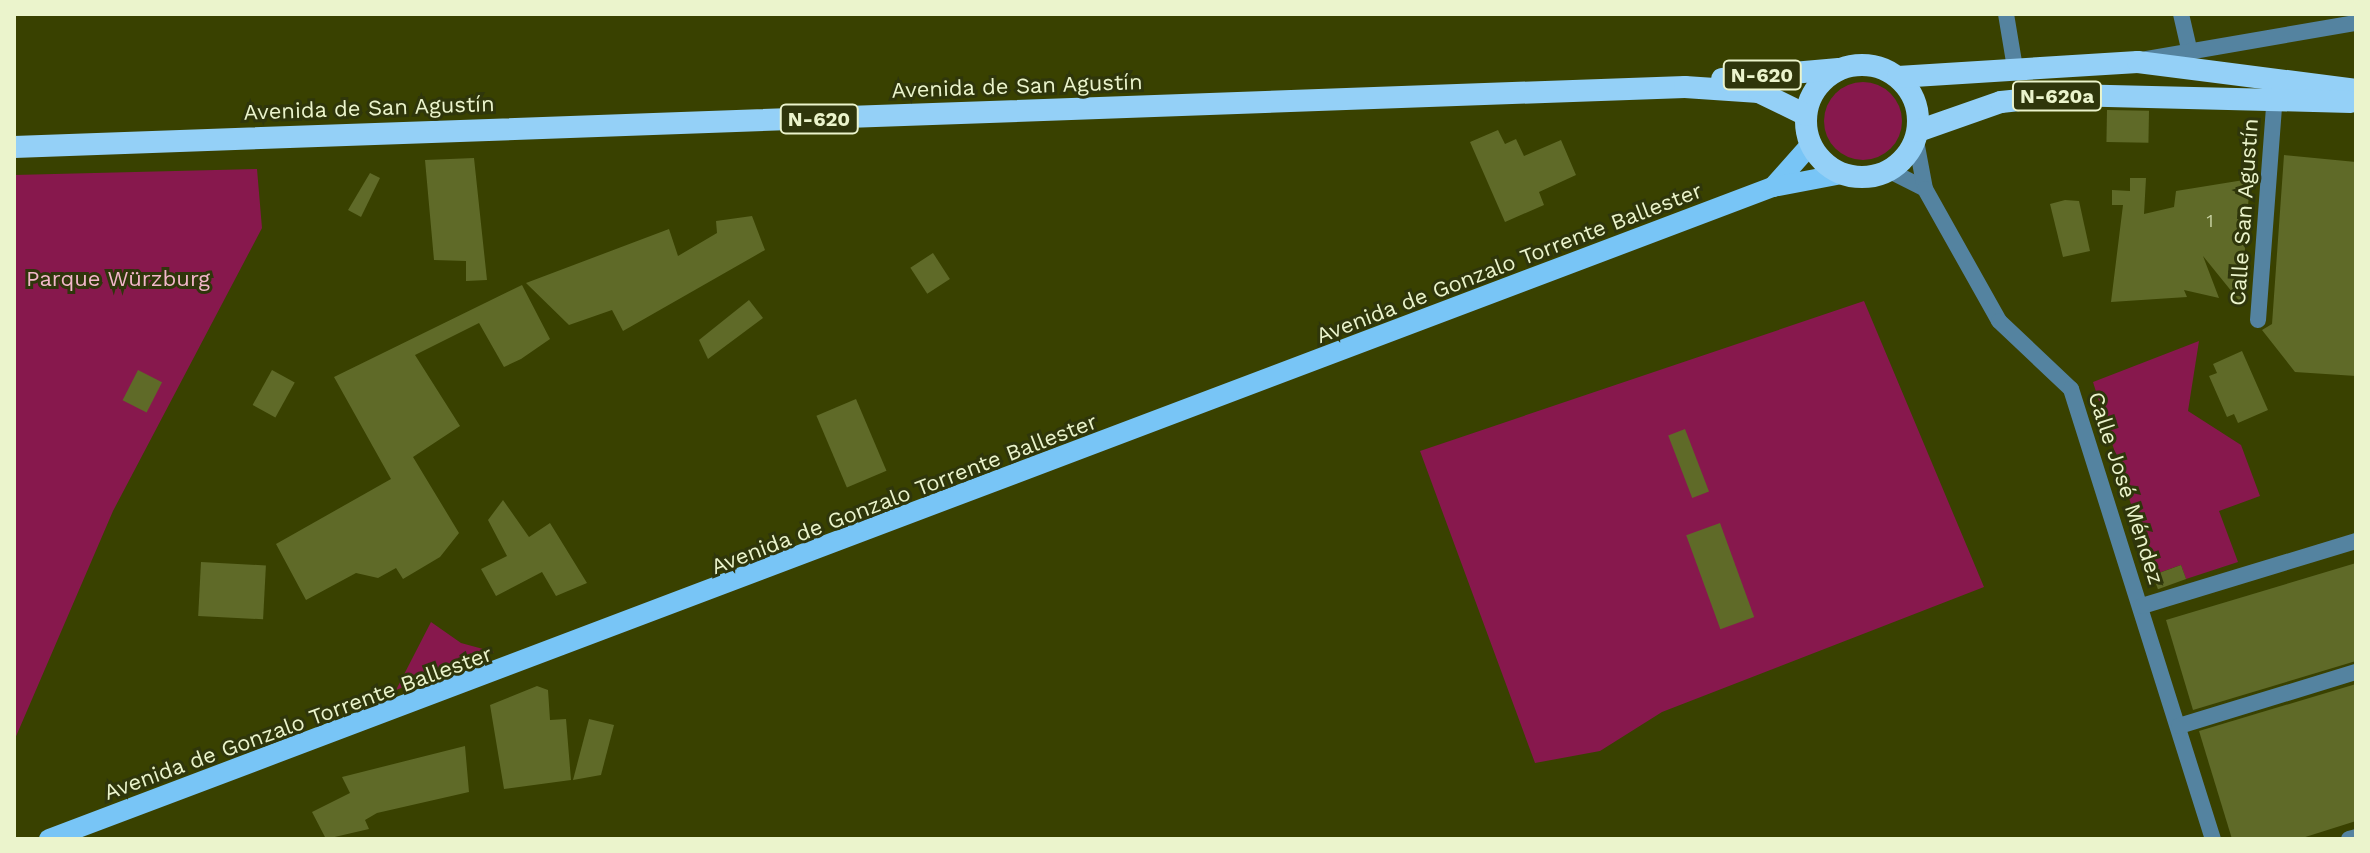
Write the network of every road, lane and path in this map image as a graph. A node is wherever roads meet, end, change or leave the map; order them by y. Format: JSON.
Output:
{"nodes":[{"id":1,"x":2006,"y":14,"type":"edge"},
{"id":2,"x":2181,"y":14,"type":"edge"},
{"id":3,"x":2356,"y":23,"type":"edge"},
{"id":4,"x":2189,"y":48,"type":"junction"},
{"id":5,"x":2138,"y":62,"type":"junction"},
{"id":6,"x":2015,"y":68,"type":"junction"},
{"id":7,"x":1840,"y":69,"type":"junction"},
{"id":8,"x":1898,"y":77,"type":"junction"},
{"id":9,"x":1685,"y":87,"type":"junction"},
{"id":10,"x":2356,"y":90,"type":"edge"},
{"id":11,"x":2356,"y":102,"type":"edge"},
{"id":12,"x":2274,"y":107,"type":"dead end"},
{"id":13,"x":1806,"y":115,"type":"junction"},
{"id":14,"x":1917,"y":136,"type":"junction"},
{"id":15,"x":1811,"y":144,"type":"junction"},
{"id":16,"x":14,"y":147,"type":"edge"},
{"id":17,"x":1890,"y":171,"type":"junction"},
{"id":18,"x":1842,"y":174,"type":"junction"},
{"id":19,"x":1773,"y":187,"type":"junction"},
{"id":20,"x":1925,"y":189,"type":"junction"},
{"id":21,"x":2258,"y":320,"type":"dead end"},
{"id":22,"x":2356,"y":541,"type":"edge"},
{"id":23,"x":2142,"y":606,"type":"junction"},
{"id":24,"x":2356,"y":672,"type":"edge"},
{"id":25,"x":2179,"y":726,"type":"junction"},
{"id":26,"x":2356,"y":837,"type":"edge"},
{"id":27,"x":49,"y":839,"type":"edge"},
{"id":28,"x":2213,"y":839,"type":"edge"},
{"id":29,"x":2349,"y":839,"type":"edge"}],
"edges":[{"from":1,"to":6,"type":"street"},
{"from":2,"to":4,"type":"street"},
{"from":3,"to":4,"type":"street"},
{"from":4,"to":5,"type":"street"},
{"from":5,"to":6,"type":"highway","number":"N-620a"},
{"from":5,"to":10,"type":"highway","number":"N-620a"},
{"from":6,"to":8,"type":"highway","number":"N-620a"},
{"from":7,"to":8,"type":"highway","number":"N-620"},
{"from":7,"to":9,"type":"highway","name":"Avenida de San Agustín","number":"N-620"},
{"from":7,"to":13,"type":"highway","number":"N-620"},
{"from":8,"to":14,"type":"highway"},
{"from":9,"to":13,"type":"highway","name":"Avenida de San Agustín","number":"N-620"},
{"from":9,"to":16,"type":"highway","name":"Avenida de San Agustín","number":"N-620"},
{"from":11,"to":14,"type":"highway","number":"N-620a"},
{"from":12,"to":21,"type":"street","name":"Calle San Agustín"},
{"from":13,"to":15,"type":"highway","number":"N-620"},
{"from":14,"to":17,"type":"highway"},
{"from":14,"to":20,"type":"street","name":"Calle José Méndez"},
{"from":15,"to":18,"type":"highway"},
{"from":15,"to":19,"type":"main road","name":"Avenida de Gonzalo Torrente Ballester"},
{"from":17,"to":18,"type":"highway"},
{"from":17,"to":20,"type":"street"},
{"from":18,"to":19,"type":"main road","name":"Avenida de Gonzalo Torrente Ballester"},
{"from":19,"to":27,"type":"main road","name":"Avenida de Gonzalo Torrente Ballester"},
{"from":20,"to":23,"type":"street","name":"Calle José Méndez"},
{"from":22,"to":23,"type":"street"},
{"from":23,"to":25,"type":"street","name":"Calle José Méndez"},
{"from":24,"to":25,"type":"street"},
{"from":25,"to":28,"type":"street","name":"Calle José Méndez"},
{"from":26,"to":29,"type":"street"}]}
